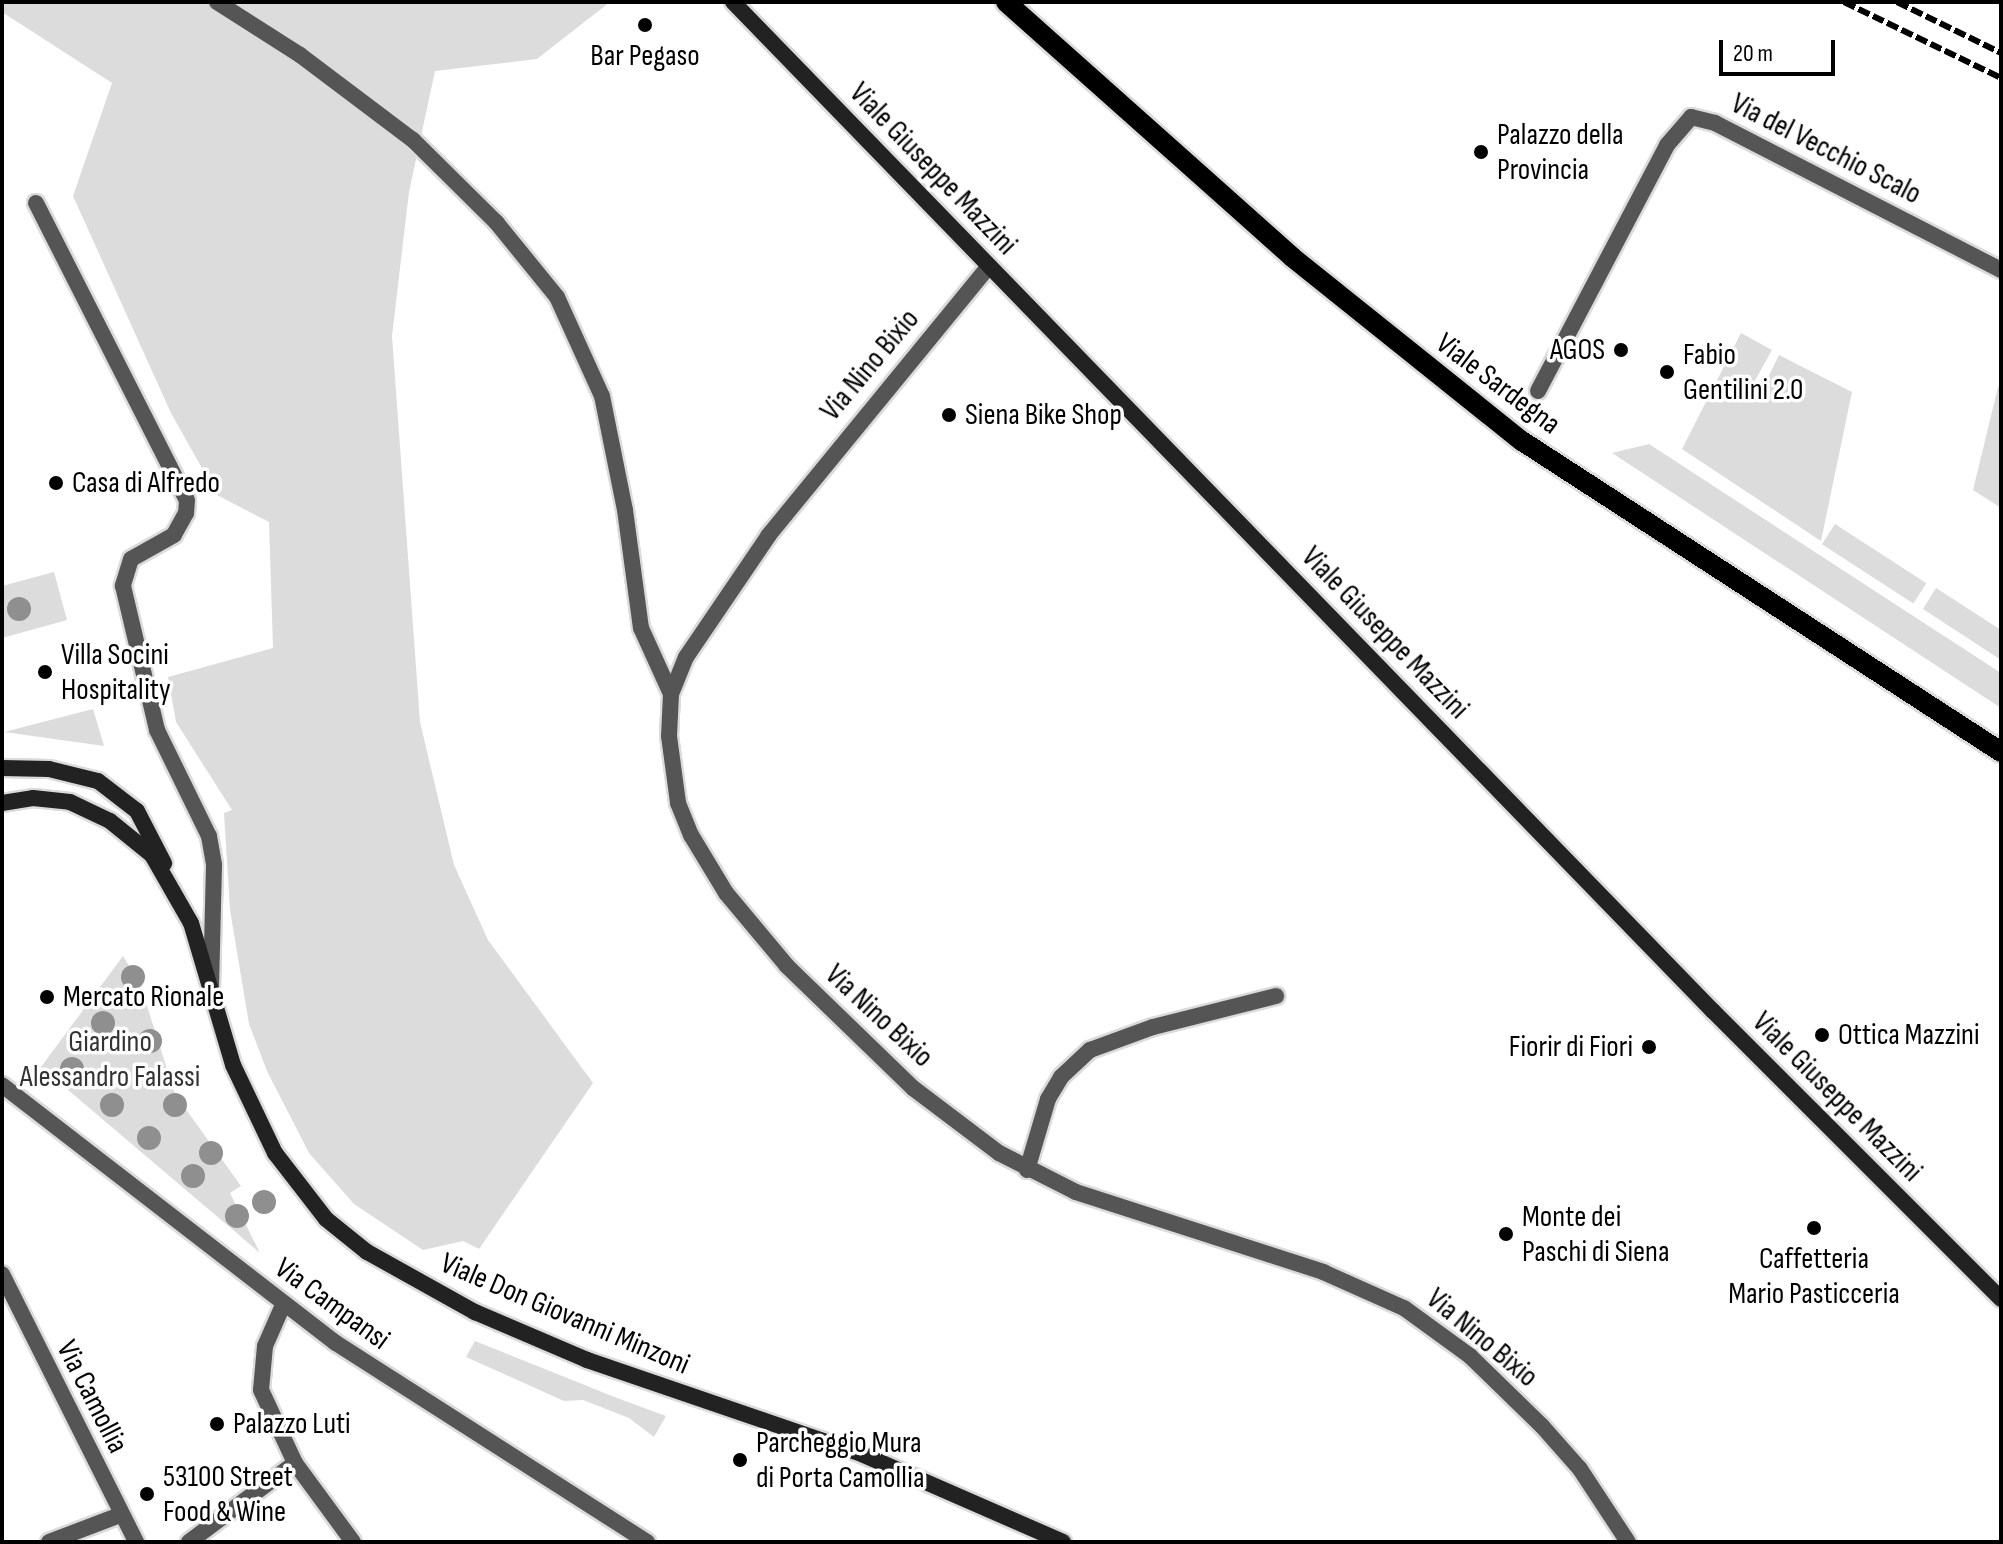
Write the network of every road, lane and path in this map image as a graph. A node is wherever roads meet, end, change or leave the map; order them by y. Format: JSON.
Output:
{"nodes":[{"id":1,"x":217,"y":2,"type":"edge"},
{"id":2,"x":733,"y":2,"type":"edge"},
{"id":3,"x":1006,"y":2,"type":"edge"},
{"id":4,"x":36,"y":203,"type":"dead end"},
{"id":5,"x":989,"y":266,"type":"junction"},
{"id":6,"x":2001,"y":270,"type":"edge"},
{"id":7,"x":1538,"y":391,"type":"dead end"},
{"id":8,"x":671,"y":694,"type":"junction"},
{"id":9,"x":2001,"y":752,"type":"edge"},
{"id":10,"x":2,"y":768,"type":"edge"},
{"id":11,"x":2,"y":803,"type":"edge"},
{"id":12,"x":170,"y":880,"type":"junction"},
{"id":13,"x":1276,"y":996,"type":"dead end"},
{"id":14,"x":211,"y":997,"type":"junction"},
{"id":15,"x":2,"y":1085,"type":"edge"},
{"id":16,"x":1027,"y":1170,"type":"junction"},
{"id":17,"x":2,"y":1274,"type":"edge"},
{"id":18,"x":2001,"y":1299,"type":"edge"},
{"id":19,"x":283,"y":1305,"type":"junction"},
{"id":20,"x":295,"y":1463,"type":"junction"},
{"id":21,"x":120,"y":1515,"type":"junction"},
{"id":22,"x":49,"y":1542,"type":"edge"},
{"id":23,"x":136,"y":1542,"type":"edge"},
{"id":24,"x":189,"y":1542,"type":"edge"},
{"id":25,"x":353,"y":1542,"type":"edge"},
{"id":26,"x":647,"y":1542,"type":"edge"},
{"id":27,"x":1063,"y":1542,"type":"edge"},
{"id":28,"x":1628,"y":1542,"type":"edge"}],
"edges":[{"from":1,"to":8,"type":"street"},
{"from":2,"to":5,"type":"main road","name":"Viale Giuseppe Mazzini"},
{"from":3,"to":9,"type":"main road","name":"Viale Sardegna"},
{"from":4,"to":14,"type":"street"},
{"from":5,"to":8,"type":"street","name":"Via Nino Bixio"},
{"from":5,"to":18,"type":"main road","name":"Viale Giuseppe Mazzini"},
{"from":6,"to":7,"type":"street","name":"Via del Vecchio Scalo"},
{"from":8,"to":16,"type":"street","name":"Via Nino Bixio"},
{"from":10,"to":12,"type":"main road"},
{"from":11,"to":12,"type":"main road","name":"Viale Don Giovanni Minzoni"},
{"from":12,"to":14,"type":"main road","name":"Viale Don Giovanni Minzoni"},
{"from":13,"to":16,"type":"street"},
{"from":14,"to":27,"type":"main road","name":"Viale Don Giovanni Minzoni"},
{"from":15,"to":19,"type":"street","name":"Via Campansi"},
{"from":16,"to":28,"type":"street","name":"Via Nino Bixio"},
{"from":17,"to":21,"type":"street","name":"Via Camollia"},
{"from":19,"to":20,"type":"street"},
{"from":19,"to":26,"type":"street","name":"Via Campansi"},
{"from":20,"to":24,"type":"street"},
{"from":20,"to":25,"type":"street"},
{"from":21,"to":22,"type":"street"},
{"from":21,"to":23,"type":"street","name":"Via Camollia"}]}
